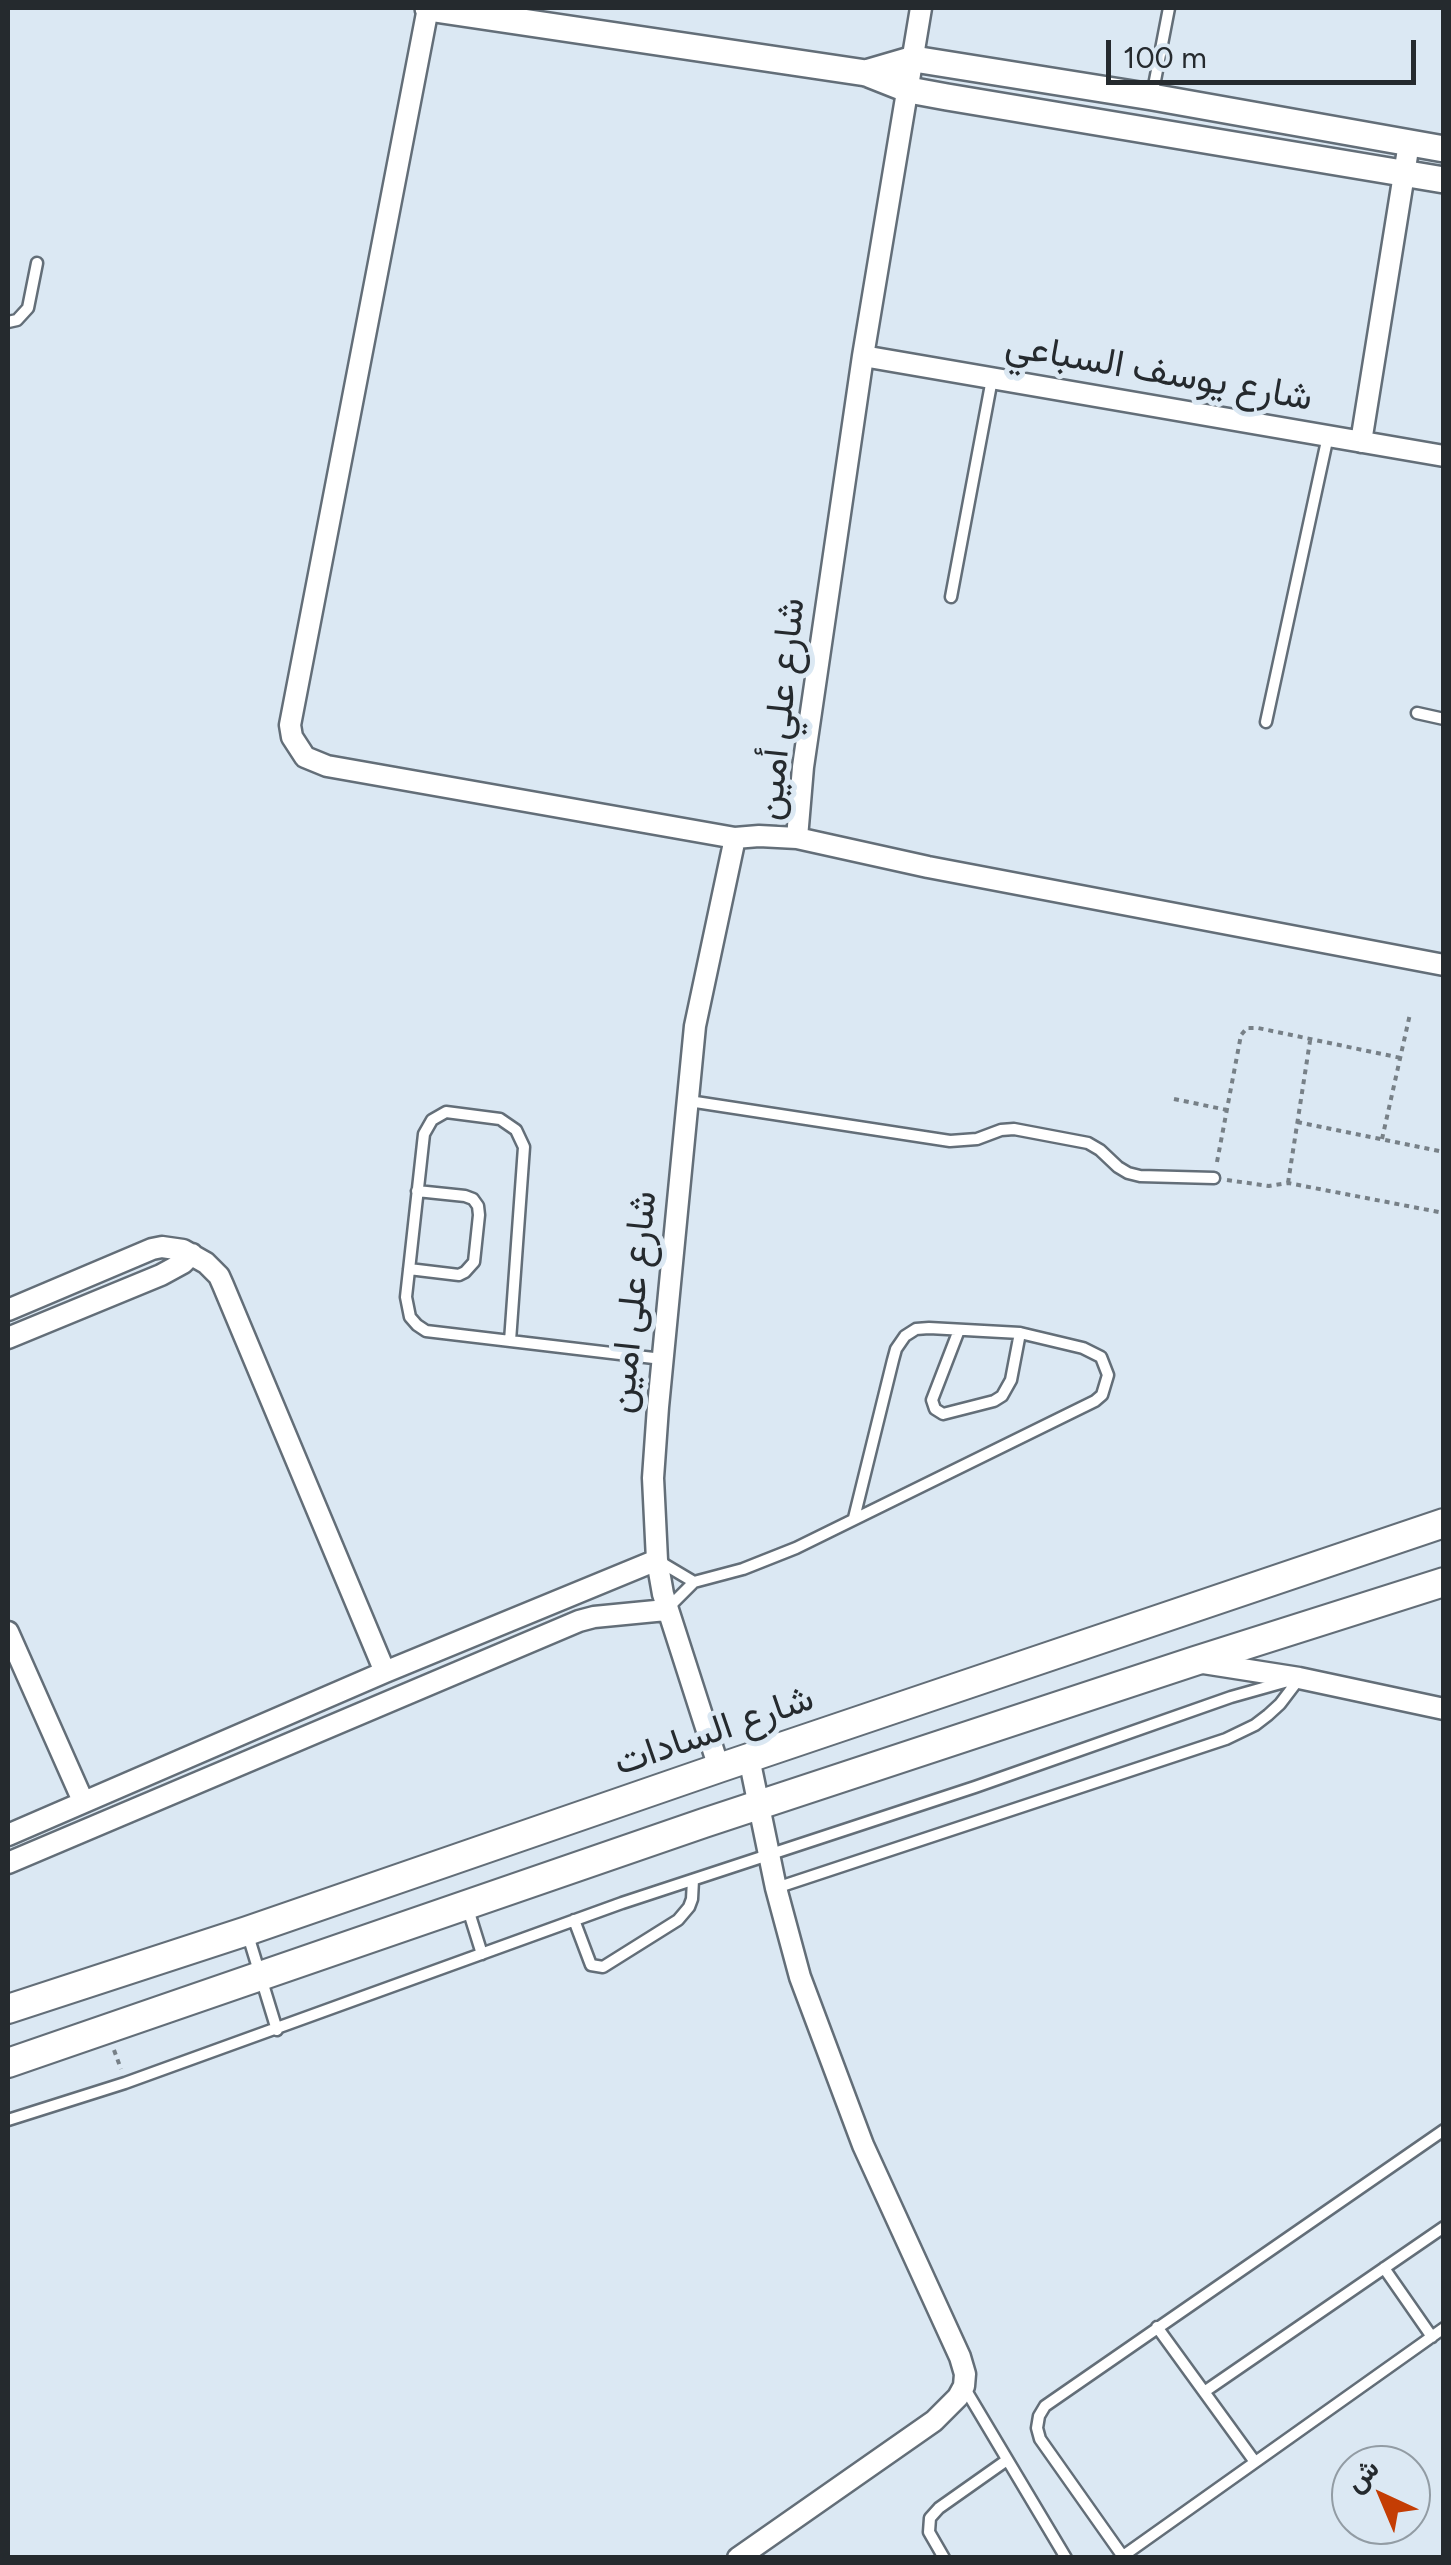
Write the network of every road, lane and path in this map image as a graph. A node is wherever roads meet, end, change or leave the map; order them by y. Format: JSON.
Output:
{"nodes":[{"id":1,"x":428,"y":8,"type":"edge"},
{"id":2,"x":921,"y":8,"type":"edge"},
{"id":3,"x":1169,"y":8,"type":"edge"},
{"id":4,"x":914,"y":59,"type":"junction"},
{"id":5,"x":866,"y":73,"type":"junction"},
{"id":6,"x":909,"y":90,"type":"junction"},
{"id":7,"x":1152,"y":96,"type":"junction"},
{"id":8,"x":1409,"y":143,"type":"junction"},
{"id":9,"x":1444,"y":149,"type":"edge"},
{"id":10,"x":1403,"y":173,"type":"junction"},
{"id":11,"x":1444,"y":180,"type":"edge"},
{"id":12,"x":37,"y":263,"type":"dead end"},
{"id":13,"x":8,"y":322,"type":"edge"},
{"id":14,"x":864,"y":356,"type":"junction"},
{"id":15,"x":992,"y":378,"type":"junction"},
{"id":16,"x":1328,"y":436,"type":"junction"},
{"id":17,"x":1361,"y":442,"type":"junction"},
{"id":18,"x":1444,"y":456,"type":"edge"},
{"id":19,"x":952,"y":597,"type":"dead end"},
{"id":20,"x":1417,"y":713,"type":"dead end"},
{"id":21,"x":1444,"y":719,"type":"edge"},
{"id":22,"x":1266,"y":722,"type":"dead end"},
{"id":23,"x":735,"y":838,"type":"junction"},
{"id":24,"x":797,"y":838,"type":"junction"},
{"id":25,"x":1444,"y":965,"type":"edge"},
{"id":26,"x":1410,"y":1014,"type":"dead end"},
{"id":27,"x":1310,"y":1041,"type":"junction"},
{"id":28,"x":1401,"y":1058,"type":"junction"},
{"id":29,"x":1174,"y":1099,"type":"dead end"},
{"id":30,"x":688,"y":1101,"type":"junction"},
{"id":31,"x":1227,"y":1110,"type":"junction"},
{"id":32,"x":1297,"y":1122,"type":"junction"},
{"id":33,"x":1382,"y":1140,"type":"junction"},
{"id":34,"x":1444,"y":1152,"type":"edge"},
{"id":35,"x":1214,"y":1178,"type":"junction"},
{"id":36,"x":1288,"y":1183,"type":"junction"},
{"id":37,"x":417,"y":1192,"type":"junction"},
{"id":38,"x":1444,"y":1213,"type":"edge"},
{"id":39,"x":192,"y":1254,"type":"junction"},
{"id":40,"x":409,"y":1269,"type":"junction"},
{"id":41,"x":8,"y":1310,"type":"edge"},
{"id":42,"x":959,"y":1330,"type":"junction"},
{"id":43,"x":1020,"y":1333,"type":"junction"},
{"id":44,"x":8,"y":1338,"type":"edge"},
{"id":45,"x":510,"y":1341,"type":"junction"},
{"id":46,"x":664,"y":1359,"type":"junction"},
{"id":47,"x":854,"y":1518,"type":"junction"},
{"id":48,"x":1444,"y":1523,"type":"edge"},
{"id":49,"x":657,"y":1560,"type":"junction"},
{"id":50,"x":694,"y":1582,"type":"junction"},
{"id":51,"x":1444,"y":1582,"type":"edge"},
{"id":52,"x":666,"y":1610,"type":"junction"},
{"id":53,"x":8,"y":1632,"type":"edge"},
{"id":54,"x":1195,"y":1661,"type":"junction"},
{"id":55,"x":385,"y":1672,"type":"junction"},
{"id":56,"x":1300,"y":1678,"type":"junction"},
{"id":57,"x":1444,"y":1710,"type":"edge"},
{"id":58,"x":264,"y":1726,"type":"junction"},
{"id":59,"x":273,"y":1750,"type":"junction"},
{"id":60,"x":749,"y":1758,"type":"junction"},
{"id":61,"x":720,"y":1768,"type":"junction"},
{"id":62,"x":668,"y":1786,"type":"junction"},
{"id":63,"x":83,"y":1801,"type":"junction"},
{"id":64,"x":759,"y":1805,"type":"junction"},
{"id":65,"x":682,"y":1831,"type":"junction"},
{"id":66,"x":8,"y":1835,"type":"edge"},
{"id":67,"x":768,"y":1856,"type":"junction"},
{"id":68,"x":8,"y":1863,"type":"edge"},
{"id":69,"x":693,"y":1880,"type":"junction"},
{"id":70,"x":776,"y":1888,"type":"junction"},
{"id":71,"x":467,"y":1905,"type":"junction"},
{"id":72,"x":574,"y":1920,"type":"junction"},
{"id":73,"x":247,"y":1932,"type":"junction"},
{"id":74,"x":482,"y":1954,"type":"junction"},
{"id":75,"x":261,"y":1976,"type":"junction"},
{"id":76,"x":8,"y":2009,"type":"edge"},
{"id":77,"x":107,"y":2029,"type":"junction"},
{"id":78,"x":277,"y":2030,"type":"junction"},
{"id":79,"x":8,"y":2063,"type":"edge"},
{"id":80,"x":125,"y":2083,"type":"junction"},
{"id":81,"x":8,"y":2120,"type":"edge"},
{"id":82,"x":1444,"y":2130,"type":"edge"},
{"id":83,"x":1444,"y":2227,"type":"edge"},
{"id":84,"x":1384,"y":2268,"type":"junction"},
{"id":85,"x":1157,"y":2326,"type":"junction"},
{"id":86,"x":1444,"y":2328,"type":"edge"},
{"id":87,"x":1432,"y":2337,"type":"junction"},
{"id":88,"x":964,"y":2386,"type":"junction"},
{"id":89,"x":1204,"y":2392,"type":"junction"},
{"id":90,"x":1007,"y":2460,"type":"junction"},
{"id":91,"x":1255,"y":2462,"type":"junction"},
{"id":92,"x":1124,"y":2557,"type":"edge"},
{"id":93,"x":738,"y":2558,"type":"edge"},
{"id":94,"x":944,"y":2558,"type":"edge"},
{"id":95,"x":1066,"y":2558,"type":"edge"}],
"edges":[{"from":1,"to":5,"type":"street"},
{"from":1,"to":23,"type":"street"},
{"from":2,"to":4,"type":"street","name":"شارع علي أمين"},
{"from":3,"to":7,"type":"lane"},
{"from":4,"to":5,"type":"street"},
{"from":4,"to":6,"type":"street","name":"شارع علي أمين"},
{"from":4,"to":7,"type":"street"},
{"from":5,"to":6,"type":"street"},
{"from":6,"to":10,"type":"street"},
{"from":6,"to":14,"type":"street","name":"شارع علي أمين"},
{"from":7,"to":8,"type":"street"},
{"from":8,"to":9,"type":"street"},
{"from":8,"to":10,"type":"street"},
{"from":10,"to":11,"type":"street"},
{"from":10,"to":17,"type":"street"},
{"from":12,"to":13,"type":"lane"},
{"from":14,"to":15,"type":"street","name":"شارع يوسف السباعي"},
{"from":14,"to":24,"type":"street","name":"شارع علي أمين"},
{"from":15,"to":16,"type":"street","name":"شارع يوسف السباعي"},
{"from":15,"to":19,"type":"lane"},
{"from":16,"to":17,"type":"street","name":"شارع يوسف السباعي"},
{"from":16,"to":22,"type":"lane"},
{"from":17,"to":18,"type":"street","name":"شارع يوسف السباعي"},
{"from":20,"to":21,"type":"lane"},
{"from":23,"to":24,"type":"street"},
{"from":23,"to":30,"type":"street","name":"شارع على امين"},
{"from":24,"to":25,"type":"street","name":"شارع علي أمين"},
{"from":26,"to":28,"type":"path"},
{"from":27,"to":28,"type":"path"},
{"from":27,"to":31,"type":"path"},
{"from":27,"to":32,"type":"path"},
{"from":28,"to":33,"type":"path"},
{"from":29,"to":31,"type":"path"},
{"from":30,"to":35,"type":"lane"},
{"from":30,"to":46,"type":"street","name":"شارع على امين"},
{"from":31,"to":35,"type":"path"},
{"from":32,"to":33,"type":"path"},
{"from":32,"to":36,"type":"path"},
{"from":33,"to":34,"type":"path"},
{"from":35,"to":36,"type":"path"},
{"from":36,"to":38,"type":"path"},
{"from":37,"to":40,"type":"lane"},
{"from":37,"to":40,"type":"lane"},
{"from":37,"to":45,"type":"lane"},
{"from":39,"to":41,"type":"street"},
{"from":39,"to":44,"type":"street"},
{"from":39,"to":55,"type":"street"},
{"from":40,"to":45,"type":"lane"},
{"from":42,"to":43,"type":"lane"},
{"from":42,"to":43,"type":"lane"},
{"from":42,"to":47,"type":"lane"},
{"from":43,"to":47,"type":"lane"},
{"from":45,"to":46,"type":"lane"},
{"from":46,"to":49,"type":"street","name":"شارع على امين"},
{"from":47,"to":50,"type":"lane"},
{"from":48,"to":60,"type":"main road","name":"شارع السادات"},
{"from":49,"to":50,"type":"lane"},
{"from":49,"to":52,"type":"street","name":"شارع على امين"},
{"from":49,"to":55,"type":"street"},
{"from":50,"to":52,"type":"lane"},
{"from":51,"to":54,"type":"main road"},
{"from":52,"to":59,"type":"street"},
{"from":52,"to":61,"type":"street","name":"شارع على امين"},
{"from":53,"to":63,"type":"street"},
{"from":54,"to":56,"type":"street"},
{"from":54,"to":64,"type":"main road"},
{"from":55,"to":58,"type":"street"},
{"from":56,"to":57,"type":"street"},
{"from":56,"to":67,"type":"lane"},
{"from":56,"to":70,"type":"lane"},
{"from":58,"to":59,"type":"street"},
{"from":58,"to":63,"type":"street"},
{"from":59,"to":68,"type":"street"},
{"from":60,"to":61,"type":"main road","name":"شارع السادات"},
{"from":60,"to":64,"type":"street"},
{"from":61,"to":62,"type":"main road","name":"شارع السادات"},
{"from":62,"to":65,"type":"main road"},
{"from":62,"to":73,"type":"main road","name":"شارع السادات"},
{"from":63,"to":66,"type":"street"},
{"from":64,"to":65,"type":"main road"},
{"from":64,"to":67,"type":"street"},
{"from":65,"to":71,"type":"main road"},
{"from":67,"to":69,"type":"lane"},
{"from":67,"to":70,"type":"street"},
{"from":69,"to":72,"type":"lane"},
{"from":69,"to":72,"type":"lane"},
{"from":70,"to":88,"type":"street"},
{"from":71,"to":74,"type":"lane"},
{"from":71,"to":75,"type":"main road"},
{"from":72,"to":74,"type":"lane"},
{"from":73,"to":75,"type":"lane"},
{"from":73,"to":76,"type":"main road","name":"شارع السادات"},
{"from":74,"to":78,"type":"lane"},
{"from":75,"to":77,"type":"main road"},
{"from":75,"to":78,"type":"lane"},
{"from":77,"to":79,"type":"main road"},
{"from":77,"to":80,"type":"path"},
{"from":78,"to":80,"type":"lane"},
{"from":80,"to":81,"type":"lane"},
{"from":82,"to":85,"type":"lane"},
{"from":83,"to":84,"type":"lane"},
{"from":84,"to":87,"type":"lane"},
{"from":84,"to":89,"type":"lane"},
{"from":85,"to":89,"type":"lane"},
{"from":85,"to":92,"type":"lane"},
{"from":86,"to":87,"type":"lane"},
{"from":87,"to":91,"type":"lane"},
{"from":88,"to":90,"type":"lane"},
{"from":88,"to":93,"type":"street"},
{"from":89,"to":91,"type":"lane"},
{"from":90,"to":94,"type":"lane"},
{"from":90,"to":95,"type":"lane"},
{"from":91,"to":92,"type":"lane"}]}
